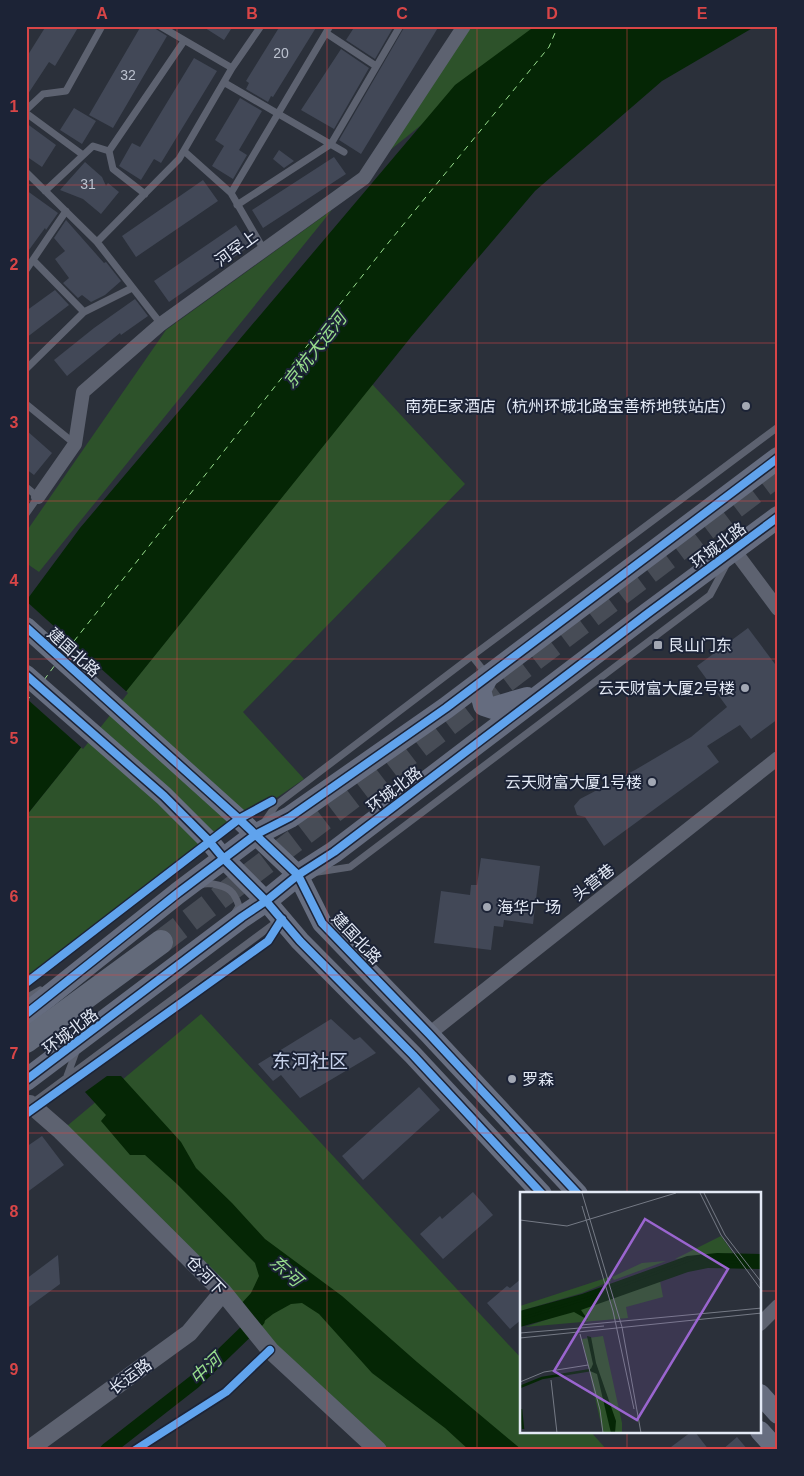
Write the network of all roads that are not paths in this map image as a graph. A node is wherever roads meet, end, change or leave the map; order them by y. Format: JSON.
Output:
{"nodes":[{"id":1,"x":102,"y":26,"type":"edge"},
{"id":2,"x":160,"y":26,"type":"edge"},
{"id":3,"x":261,"y":26,"type":"edge"},
{"id":4,"x":330,"y":26,"type":"edge"},
{"id":5,"x":400,"y":26,"type":"edge"},
{"id":6,"x":464,"y":26,"type":"edge"},
{"id":7,"x":326,"y":33,"type":"junction"},
{"id":8,"x":184,"y":41,"type":"junction"},
{"id":9,"x":376,"y":66,"type":"junction"},
{"id":10,"x":232,"y":68,"type":"junction"},
{"id":11,"x":225,"y":83,"type":"junction"},
{"id":12,"x":26,"y":111,"type":"edge"},
{"id":13,"x":279,"y":113,"type":"junction"},
{"id":14,"x":331,"y":144,"type":"junction"},
{"id":15,"x":109,"y":151,"type":"junction"},
{"id":16,"x":184,"y":151,"type":"junction"},
{"id":17,"x":344,"y":152,"type":"dead end"},
{"id":18,"x":83,"y":155,"type":"junction"},
{"id":19,"x":26,"y":172,"type":"edge"},
{"id":20,"x":45,"y":191,"type":"junction"},
{"id":21,"x":231,"y":193,"type":"junction"},
{"id":22,"x":145,"y":194,"type":"junction"},
{"id":23,"x":237,"y":205,"type":"junction"},
{"id":24,"x":66,"y":212,"type":"junction"},
{"id":25,"x":97,"y":242,"type":"junction"},
{"id":26,"x":264,"y":250,"type":"junction"},
{"id":27,"x":33,"y":260,"type":"junction"},
{"id":28,"x":26,"y":270,"type":"edge"},
{"id":29,"x":132,"y":288,"type":"junction"},
{"id":30,"x":84,"y":312,"type":"junction"},
{"id":31,"x":161,"y":324,"type":"junction"},
{"id":32,"x":26,"y":369,"type":"edge"},
{"id":33,"x":26,"y":404,"type":"edge"},
{"id":34,"x":778,"y":427,"type":"edge"},
{"id":35,"x":75,"y":444,"type":"junction"},
{"id":36,"x":778,"y":458,"type":"edge"},
{"id":37,"x":26,"y":486,"type":"edge"},
{"id":38,"x":38,"y":497,"type":"junction"},
{"id":39,"x":26,"y":514,"type":"edge"},
{"id":40,"x":778,"y":517,"type":"edge"},
{"id":41,"x":734,"y":550,"type":"junction"},
{"id":42,"x":778,"y":609,"type":"edge"},
{"id":43,"x":26,"y":627,"type":"edge"},
{"id":44,"x":472,"y":656,"type":"junction"},
{"id":45,"x":26,"y":675,"type":"edge"},
{"id":46,"x":488,"y":676,"type":"junction"},
{"id":47,"x":545,"y":692,"type":"junction"},
{"id":48,"x":778,"y":758,"type":"edge"},
{"id":49,"x":255,"y":835,"type":"junction"},
{"id":50,"x":224,"y":859,"type":"junction"},
{"id":51,"x":298,"y":875,"type":"junction"},
{"id":52,"x":178,"y":894,"type":"junction"},
{"id":53,"x":266,"y":901,"type":"junction"},
{"id":54,"x":282,"y":918,"type":"junction"},
{"id":55,"x":211,"y":941,"type":"junction"},
{"id":56,"x":161,"y":942,"type":"tunnel mouth"},
{"id":57,"x":112,"y":945,"type":"junction"},
{"id":58,"x":58,"y":979,"type":"dead end"},
{"id":59,"x":50,"y":984,"type":"dead end"},
{"id":60,"x":26,"y":998,"type":"edge"},
{"id":61,"x":26,"y":1014,"type":"edge"},
{"id":62,"x":430,"y":1034,"type":"junction"},
{"id":63,"x":80,"y":1040,"type":"junction"},
{"id":64,"x":26,"y":1041,"type":"edge"},
{"id":65,"x":67,"y":1077,"type":"junction"},
{"id":66,"x":26,"y":1080,"type":"edge"},
{"id":67,"x":28,"y":1105,"type":"edge"},
{"id":68,"x":540,"y":1192,"type":"edge"},
{"id":69,"x":576,"y":1192,"type":"edge"},
{"id":70,"x":223,"y":1292,"type":"junction"},
{"id":71,"x":778,"y":1306,"type":"edge"},
{"id":72,"x":762,"y":1322,"type":"edge"},
{"id":73,"x":762,"y":1396,"type":"edge"},
{"id":74,"x":778,"y":1414,"type":"edge"},
{"id":75,"x":762,"y":1434,"type":"edge"},
{"id":76,"x":28,"y":1450,"type":"edge"},
{"id":77,"x":378,"y":1450,"type":"edge"},
{"id":78,"x":776,"y":1450,"type":"edge"}],
"edges":[{"from":1,"to":12,"type":"lane"},
{"from":2,"to":8,"type":"lane"},
{"from":3,"to":10,"type":"lane"},
{"from":4,"to":7,"type":"lane"},
{"from":5,"to":9,"type":"lane"},
{"from":6,"to":26,"type":"street","name":"河罕上"},
{"from":7,"to":9,"type":"lane"},
{"from":7,"to":13,"type":"lane"},
{"from":8,"to":10,"type":"lane"},
{"from":8,"to":15,"type":"lane"},
{"from":9,"to":14,"type":"lane"},
{"from":10,"to":11,"type":"lane"},
{"from":11,"to":13,"type":"lane"},
{"from":11,"to":16,"type":"lane"},
{"from":12,"to":18,"type":"lane"},
{"from":13,"to":14,"type":"lane"},
{"from":13,"to":21,"type":"lane"},
{"from":14,"to":17,"type":"lane"},
{"from":14,"to":23,"type":"lane"},
{"from":15,"to":18,"type":"lane"},
{"from":15,"to":22,"type":"lane"},
{"from":16,"to":21,"type":"lane"},
{"from":16,"to":22,"type":"lane"},
{"from":18,"to":20,"type":"lane"},
{"from":19,"to":20,"type":"lane"},
{"from":20,"to":24,"type":"lane"},
{"from":21,"to":23,"type":"lane"},
{"from":22,"to":25,"type":"lane"},
{"from":23,"to":26,"type":"lane"},
{"from":24,"to":25,"type":"lane"},
{"from":24,"to":27,"type":"lane"},
{"from":25,"to":29,"type":"lane"},
{"from":26,"to":31,"type":"street","name":"河罕上"},
{"from":27,"to":28,"type":"lane"},
{"from":27,"to":30,"type":"lane"},
{"from":29,"to":30,"type":"lane"},
{"from":29,"to":31,"type":"lane"},
{"from":30,"to":32,"type":"lane"},
{"from":31,"to":35,"type":"street","name":"河罕上"},
{"from":33,"to":35,"type":"lane"},
{"from":34,"to":44,"type":"lane"},
{"from":35,"to":38,"type":"street","name":"河罕上"},
{"from":36,"to":46,"type":"main road","name":"环城北路"},
{"from":37,"to":38,"type":"lane"},
{"from":38,"to":39,"type":"lane"},
{"from":40,"to":41,"type":"main road","name":"环城北路"},
{"from":41,"to":42,"type":"street"},
{"from":41,"to":47,"type":"main road","name":"环城北路"},
{"from":41,"to":51,"type":"lane"},
{"from":43,"to":49,"type":"main road","name":"建国北路"},
{"from":44,"to":46,"type":"lane"},
{"from":44,"to":49,"type":"lane"},
{"from":45,"to":50,"type":"main road"},
{"from":46,"to":47,"type":"main road"},
{"from":46,"to":49,"type":"main road","name":"环城北路"},
{"from":47,"to":51,"type":"main road","name":"环城北路"},
{"from":48,"to":62,"type":"street","name":"头营巷"},
{"from":49,"to":50,"type":"main road","name":"环城北路"},
{"from":49,"to":51,"type":"main road","name":"建国北路"},
{"from":50,"to":52,"type":"main road","name":"环城北路"},
{"from":50,"to":53,"type":"main road"},
{"from":51,"to":53,"type":"main road","name":"环城北路"},
{"from":51,"to":62,"type":"main road","name":"建国北路"},
{"from":52,"to":55,"type":"lane"},
{"from":52,"to":57,"type":"main road","name":"环城北路"},
{"from":53,"to":54,"type":"main road"},
{"from":53,"to":55,"type":"main road","name":"环城北路"},
{"from":54,"to":65,"type":"lane"},
{"from":54,"to":68,"type":"main road"},
{"from":55,"to":63,"type":"main road","name":"环城北路"},
{"from":56,"to":64,"type":"highway"},
{"from":57,"to":58,"type":"lane"},
{"from":57,"to":61,"type":"main road","name":"环城北路"},
{"from":59,"to":60,"type":"lane"},
{"from":62,"to":69,"type":"main road","name":"建国北路"},
{"from":63,"to":65,"type":"lane"},
{"from":63,"to":66,"type":"main road","name":"环城北路"},
{"from":65,"to":67,"type":"lane"},
{"from":67,"to":70,"type":"street","name":"仓河下"},
{"from":70,"to":76,"type":"street","name":"长运路"},
{"from":70,"to":77,"type":"street","name":"仓河下"},
{"from":71,"to":72,"type":"street"},
{"from":73,"to":74,"type":"main road"},
{"from":75,"to":78,"type":"main road"}]}
